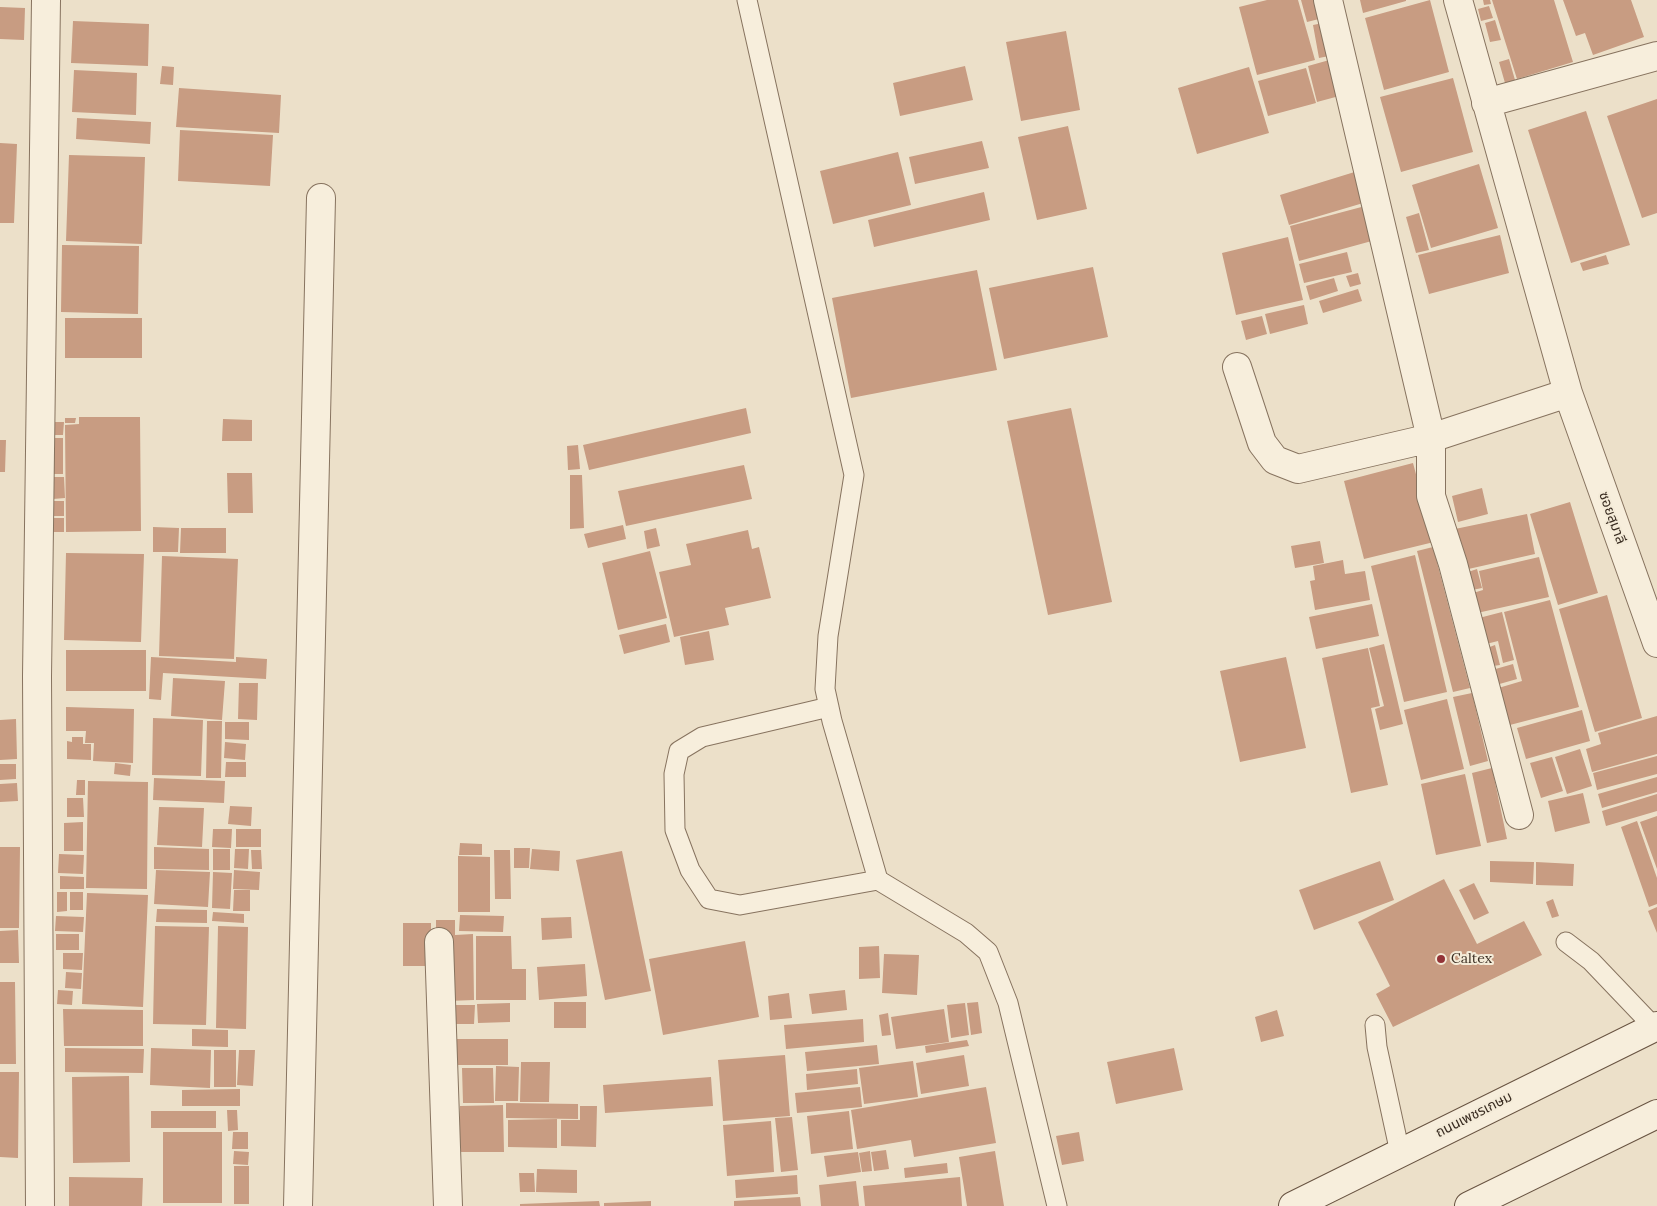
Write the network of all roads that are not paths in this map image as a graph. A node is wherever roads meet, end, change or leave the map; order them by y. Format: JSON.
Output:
{"nodes":[{"id":1,"x":46,"y":0,"type":"edge"},
{"id":2,"x":748,"y":0,"type":"edge"},
{"id":3,"x":1328,"y":0,"type":"edge"},
{"id":4,"x":1458,"y":0,"type":"edge"},
{"id":5,"x":1657,"y":56,"type":"edge"},
{"id":6,"x":1486,"y":103,"type":"junction"},
{"id":7,"x":321,"y":198,"type":"dead end"},
{"id":8,"x":1237,"y":367,"type":"dead end"},
{"id":9,"x":1568,"y":394,"type":"junction"},
{"id":10,"x":1431,"y":438,"type":"junction"},
{"id":11,"x":1657,"y":643,"type":"edge"},
{"id":12,"x":829,"y":707,"type":"junction"},
{"id":13,"x":1519,"y":815,"type":"dead end"},
{"id":14,"x":878,"y":880,"type":"junction"},
{"id":15,"x":439,"y":942,"type":"dead end"},
{"id":16,"x":1566,"y":942,"type":"dead end"},
{"id":17,"x":1375,"y":1025,"type":"dead end"},
{"id":18,"x":1656,"y":1027,"type":"edge"},
{"id":19,"x":1657,"y":1114,"type":"edge"},
{"id":20,"x":1400,"y":1153,"type":"junction"},
{"id":21,"x":40,"y":1206,"type":"edge"},
{"id":22,"x":298,"y":1206,"type":"edge"},
{"id":23,"x":448,"y":1206,"type":"edge"},
{"id":24,"x":1057,"y":1206,"type":"edge"},
{"id":25,"x":1293,"y":1206,"type":"edge"},
{"id":26,"x":1469,"y":1206,"type":"edge"}],
"edges":[{"from":1,"to":21,"type":"street"},
{"from":2,"to":12,"type":"lane"},
{"from":3,"to":10,"type":"street"},
{"from":4,"to":6,"type":"street","name":"ซอยสุมาลี"},
{"from":5,"to":6,"type":"street"},
{"from":6,"to":9,"type":"street","name":"ซอยสุมาลี"},
{"from":7,"to":22,"type":"street"},
{"from":8,"to":10,"type":"street"},
{"from":9,"to":10,"type":"street"},
{"from":9,"to":11,"type":"street","name":"ซอยสุมาลี"},
{"from":10,"to":13,"type":"street"},
{"from":12,"to":14,"type":"lane"},
{"from":12,"to":14,"type":"lane"},
{"from":14,"to":24,"type":"lane"},
{"from":15,"to":23,"type":"street"},
{"from":16,"to":18,"type":"lane"},
{"from":17,"to":20,"type":"lane"},
{"from":18,"to":20,"type":"street","name":"ถนนเพชรเกษม"},
{"from":19,"to":26,"type":"street"},
{"from":20,"to":25,"type":"street","name":"ถนนเพชรเกษม"}]}
